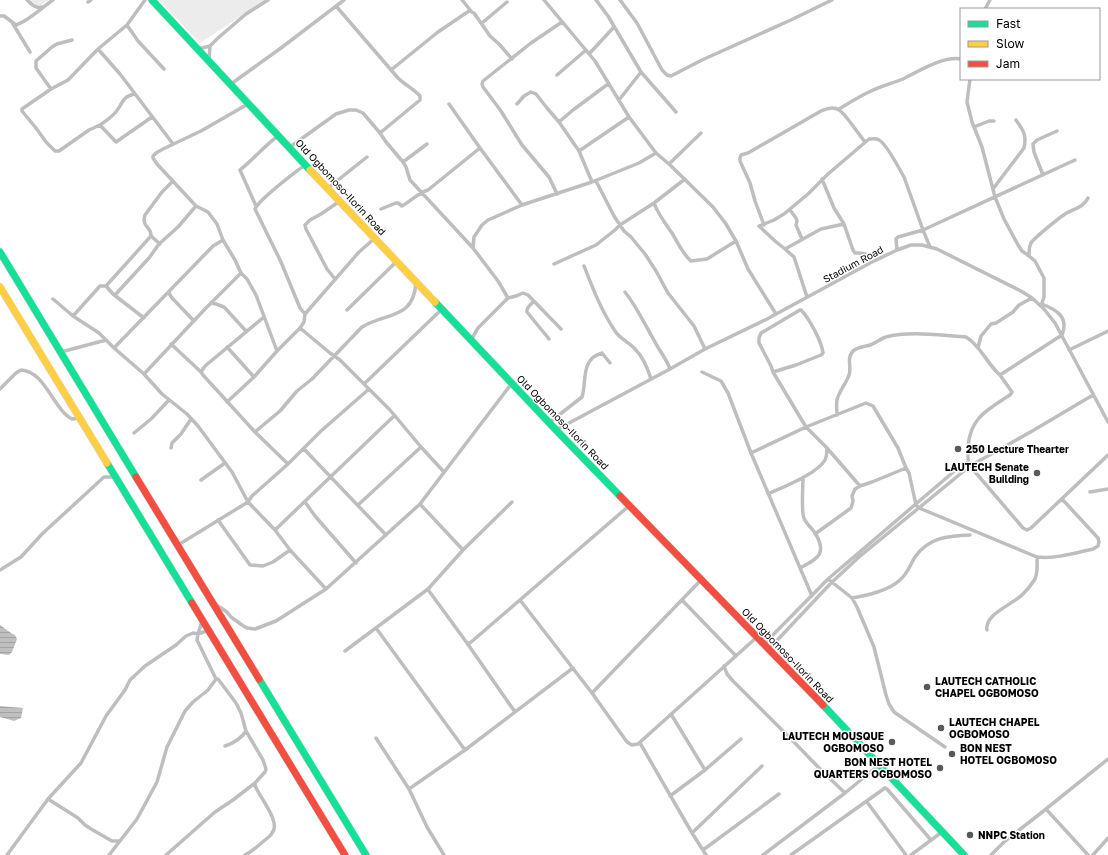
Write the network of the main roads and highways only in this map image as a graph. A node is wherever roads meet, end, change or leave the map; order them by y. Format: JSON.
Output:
{"nodes":[{"id":1,"x":152,"y":0,"type":"edge"},
{"id":2,"x":0,"y":252,"type":"edge"},
{"id":3,"x":0,"y":287,"type":"edge"},
{"id":4,"x":345,"y":855,"type":"edge"},
{"id":5,"x":366,"y":855,"type":"edge"},
{"id":6,"x":964,"y":855,"type":"edge"}],
"edges":[{"from":1,"to":6,"type":"highway","name":"Old Ogbomoso-Ilorin Road"},
{"from":2,"to":5,"type":"highway"},
{"from":3,"to":4,"type":"highway"}]}
